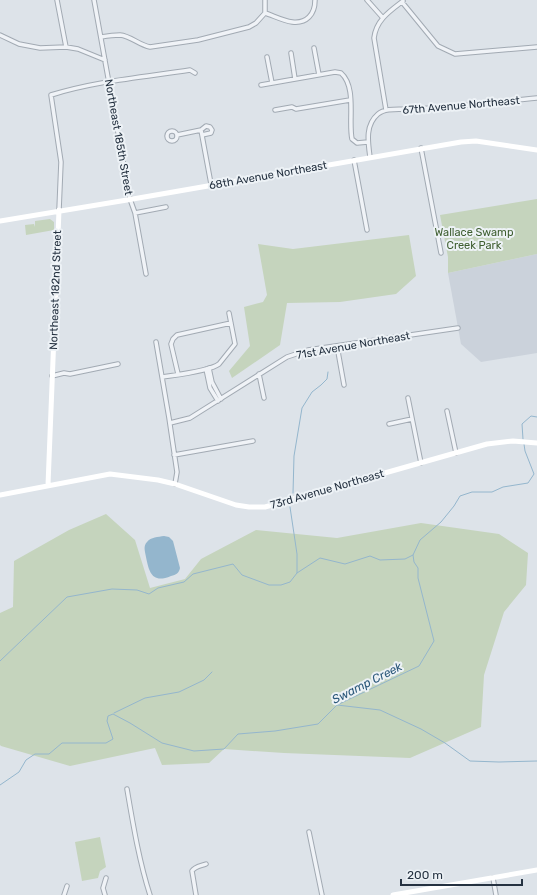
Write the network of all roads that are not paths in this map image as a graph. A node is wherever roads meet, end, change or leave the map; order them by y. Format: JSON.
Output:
{"nodes":[{"id":1,"x":57,"y":0,"type":"edge"},
{"id":2,"x":94,"y":0,"type":"edge"},
{"id":3,"x":265,"y":0,"type":"edge"},
{"id":4,"x":315,"y":0,"type":"edge"},
{"id":5,"x":367,"y":0,"type":"edge"},
{"id":6,"x":402,"y":1,"type":"edge"},
{"id":7,"x":265,"y":13,"type":"junction"},
{"id":8,"x":383,"y":18,"type":"junction"},
{"id":9,"x":0,"y":35,"type":"edge"},
{"id":10,"x":101,"y":37,"type":"junction"},
{"id":11,"x":66,"y":47,"type":"junction"},
{"id":12,"x":537,"y":47,"type":"edge"},
{"id":13,"x":314,"y":48,"type":"dead end"},
{"id":14,"x":291,"y":53,"type":"dead end"},
{"id":15,"x":267,"y":57,"type":"dead end"},
{"id":16,"x":105,"y":60,"type":"junction"},
{"id":17,"x":195,"y":73,"type":"dead end"},
{"id":18,"x":319,"y":75,"type":"junction"},
{"id":19,"x":295,"y":79,"type":"junction"},
{"id":20,"x":108,"y":82,"type":"junction"},
{"id":21,"x":272,"y":83,"type":"junction"},
{"id":22,"x":261,"y":85,"type":"dead end"},
{"id":23,"x":537,"y":98,"type":"edge"},
{"id":24,"x":350,"y":100,"type":"junction"},
{"id":25,"x":275,"y":110,"type":"dead end"},
{"id":26,"x":386,"y":110,"type":"junction"},
{"id":27,"x":177,"y":135,"type":"dead end"},
{"id":28,"x":368,"y":142,"type":"junction"},
{"id":29,"x":421,"y":148,"type":"junction"},
{"id":30,"x":537,"y":150,"type":"edge"},
{"id":31,"x":370,"y":157,"type":"junction"},
{"id":32,"x":354,"y":160,"type":"junction"},
{"id":33,"x":211,"y":184,"type":"junction"},
{"id":34,"x":130,"y":199,"type":"junction"},
{"id":35,"x":166,"y":207,"type":"dead end"},
{"id":36,"x":59,"y":210,"type":"junction"},
{"id":37,"x":135,"y":213,"type":"junction"},
{"id":38,"x":0,"y":220,"type":"edge"},
{"id":39,"x":367,"y":230,"type":"dead end"},
{"id":40,"x":441,"y":253,"type":"dead end"},
{"id":41,"x":146,"y":274,"type":"dead end"},
{"id":42,"x":229,"y":313,"type":"dead end"},
{"id":43,"x":231,"y":323,"type":"junction"},
{"id":44,"x":458,"y":328,"type":"dead end"},
{"id":45,"x":156,"y":342,"type":"dead end"},
{"id":46,"x":337,"y":346,"type":"junction"},
{"id":47,"x":118,"y":364,"type":"dead end"},
{"id":48,"x":207,"y":368,"type":"junction"},
{"id":49,"x":178,"y":374,"type":"junction"},
{"id":50,"x":259,"y":374,"type":"junction"},
{"id":51,"x":52,"y":376,"type":"junction"},
{"id":52,"x":163,"y":377,"type":"junction"},
{"id":53,"x":344,"y":385,"type":"dead end"},
{"id":54,"x":264,"y":398,"type":"dead end"},
{"id":55,"x":408,"y":398,"type":"dead end"},
{"id":56,"x":219,"y":400,"type":"junction"},
{"id":57,"x":447,"y":411,"type":"dead end"},
{"id":58,"x":412,"y":419,"type":"junction"},
{"id":59,"x":170,"y":423,"type":"junction"},
{"id":60,"x":389,"y":424,"type":"dead end"},
{"id":61,"x":252,"y":441,"type":"dead end"},
{"id":62,"x":537,"y":444,"type":"edge"},
{"id":63,"x":456,"y":453,"type":"junction"},
{"id":64,"x":174,"y":455,"type":"junction"},
{"id":65,"x":421,"y":463,"type":"junction"},
{"id":66,"x":175,"y":484,"type":"junction"},
{"id":67,"x":48,"y":485,"type":"junction"},
{"id":68,"x":0,"y":495,"type":"edge"},
{"id":69,"x":127,"y":789,"type":"dead end"},
{"id":70,"x":310,"y":832,"type":"dead end"},
{"id":71,"x":206,"y":864,"type":"dead end"},
{"id":72,"x":537,"y":870,"type":"edge"},
{"id":73,"x":106,"y":878,"type":"dead end"},
{"id":74,"x":493,"y":878,"type":"junction"},
{"id":75,"x":67,"y":886,"type":"dead end"},
{"id":76,"x":64,"y":895,"type":"edge"},
{"id":77,"x":104,"y":895,"type":"edge"},
{"id":78,"x":150,"y":895,"type":"edge"},
{"id":79,"x":196,"y":895,"type":"edge"},
{"id":80,"x":322,"y":895,"type":"edge"},
{"id":81,"x":394,"y":895,"type":"edge"},
{"id":82,"x":496,"y":895,"type":"edge"}],
"edges":[{"from":1,"to":11,"type":"street"},
{"from":2,"to":10,"type":"street","name":"Northeast 185th Street"},
{"from":3,"to":7,"type":"street"},
{"from":4,"to":7,"type":"street"},
{"from":5,"to":8,"type":"street"},
{"from":6,"to":8,"type":"street"},
{"from":6,"to":12,"type":"street"},
{"from":7,"to":10,"type":"street"},
{"from":8,"to":26,"type":"street"},
{"from":9,"to":11,"type":"street"},
{"from":10,"to":16,"type":"street","name":"Northeast 185th Street"},
{"from":11,"to":16,"type":"street"},
{"from":13,"to":18,"type":"street"},
{"from":14,"to":19,"type":"street"},
{"from":15,"to":21,"type":"street"},
{"from":16,"to":20,"type":"street","name":"Northeast 185th Street"},
{"from":17,"to":20,"type":"street"},
{"from":18,"to":19,"type":"street"},
{"from":18,"to":24,"type":"street"},
{"from":19,"to":21,"type":"street"},
{"from":20,"to":34,"type":"street","name":"Northeast 185th Street"},
{"from":20,"to":36,"type":"street","name":"Northeast 182nd Street"},
{"from":21,"to":22,"type":"street"},
{"from":23,"to":26,"type":"street","name":"67th Avenue Northeast"},
{"from":24,"to":25,"type":"street"},
{"from":24,"to":28,"type":"street"},
{"from":26,"to":28,"type":"street"},
{"from":27,"to":33,"type":"street"},
{"from":28,"to":31,"type":"street"},
{"from":29,"to":30,"type":"street","name":"68th Avenue Northeast"},
{"from":29,"to":31,"type":"street","name":"68th Avenue Northeast"},
{"from":29,"to":40,"type":"street"},
{"from":31,"to":32,"type":"street","name":"68th Avenue Northeast"},
{"from":32,"to":33,"type":"street","name":"68th Avenue Northeast"},
{"from":32,"to":39,"type":"street"},
{"from":33,"to":34,"type":"street","name":"68th Avenue Northeast"},
{"from":34,"to":36,"type":"street","name":"68th Avenue Northeast"},
{"from":34,"to":37,"type":"street","name":"Northeast 185th Street"},
{"from":35,"to":37,"type":"street"},
{"from":36,"to":38,"type":"street","name":"68th Avenue Northeast"},
{"from":36,"to":51,"type":"street","name":"Northeast 182nd Street"},
{"from":37,"to":41,"type":"street","name":"Northeast 185th Street"},
{"from":42,"to":43,"type":"street"},
{"from":43,"to":48,"type":"street"},
{"from":43,"to":49,"type":"street"},
{"from":44,"to":46,"type":"street","name":"71st Avenue Northeast"},
{"from":45,"to":52,"type":"street"},
{"from":46,"to":50,"type":"street","name":"71st Avenue Northeast"},
{"from":46,"to":53,"type":"street"},
{"from":47,"to":51,"type":"street"},
{"from":48,"to":49,"type":"street"},
{"from":48,"to":56,"type":"street"},
{"from":49,"to":52,"type":"street"},
{"from":50,"to":54,"type":"street"},
{"from":50,"to":56,"type":"street","name":"71st Avenue Northeast"},
{"from":51,"to":67,"type":"street","name":"Northeast 182nd Street"},
{"from":52,"to":59,"type":"street"},
{"from":55,"to":58,"type":"street"},
{"from":56,"to":59,"type":"street","name":"71st Avenue Northeast"},
{"from":57,"to":63,"type":"street"},
{"from":58,"to":60,"type":"street"},
{"from":58,"to":65,"type":"street"},
{"from":59,"to":64,"type":"street"},
{"from":61,"to":64,"type":"street"},
{"from":62,"to":63,"type":"street","name":"73rd Avenue Northeast"},
{"from":63,"to":65,"type":"street","name":"73rd Avenue Northeast"},
{"from":64,"to":66,"type":"street"},
{"from":65,"to":66,"type":"street","name":"73rd Avenue Northeast"},
{"from":66,"to":67,"type":"street","name":"73rd Avenue Northeast"},
{"from":67,"to":68,"type":"street","name":"73rd Avenue Northeast"},
{"from":69,"to":78,"type":"street"},
{"from":70,"to":80,"type":"street"},
{"from":71,"to":79,"type":"street"},
{"from":72,"to":74,"type":"street"},
{"from":73,"to":77,"type":"street"},
{"from":74,"to":81,"type":"street"},
{"from":74,"to":82,"type":"street"},
{"from":75,"to":76,"type":"street"}]}
